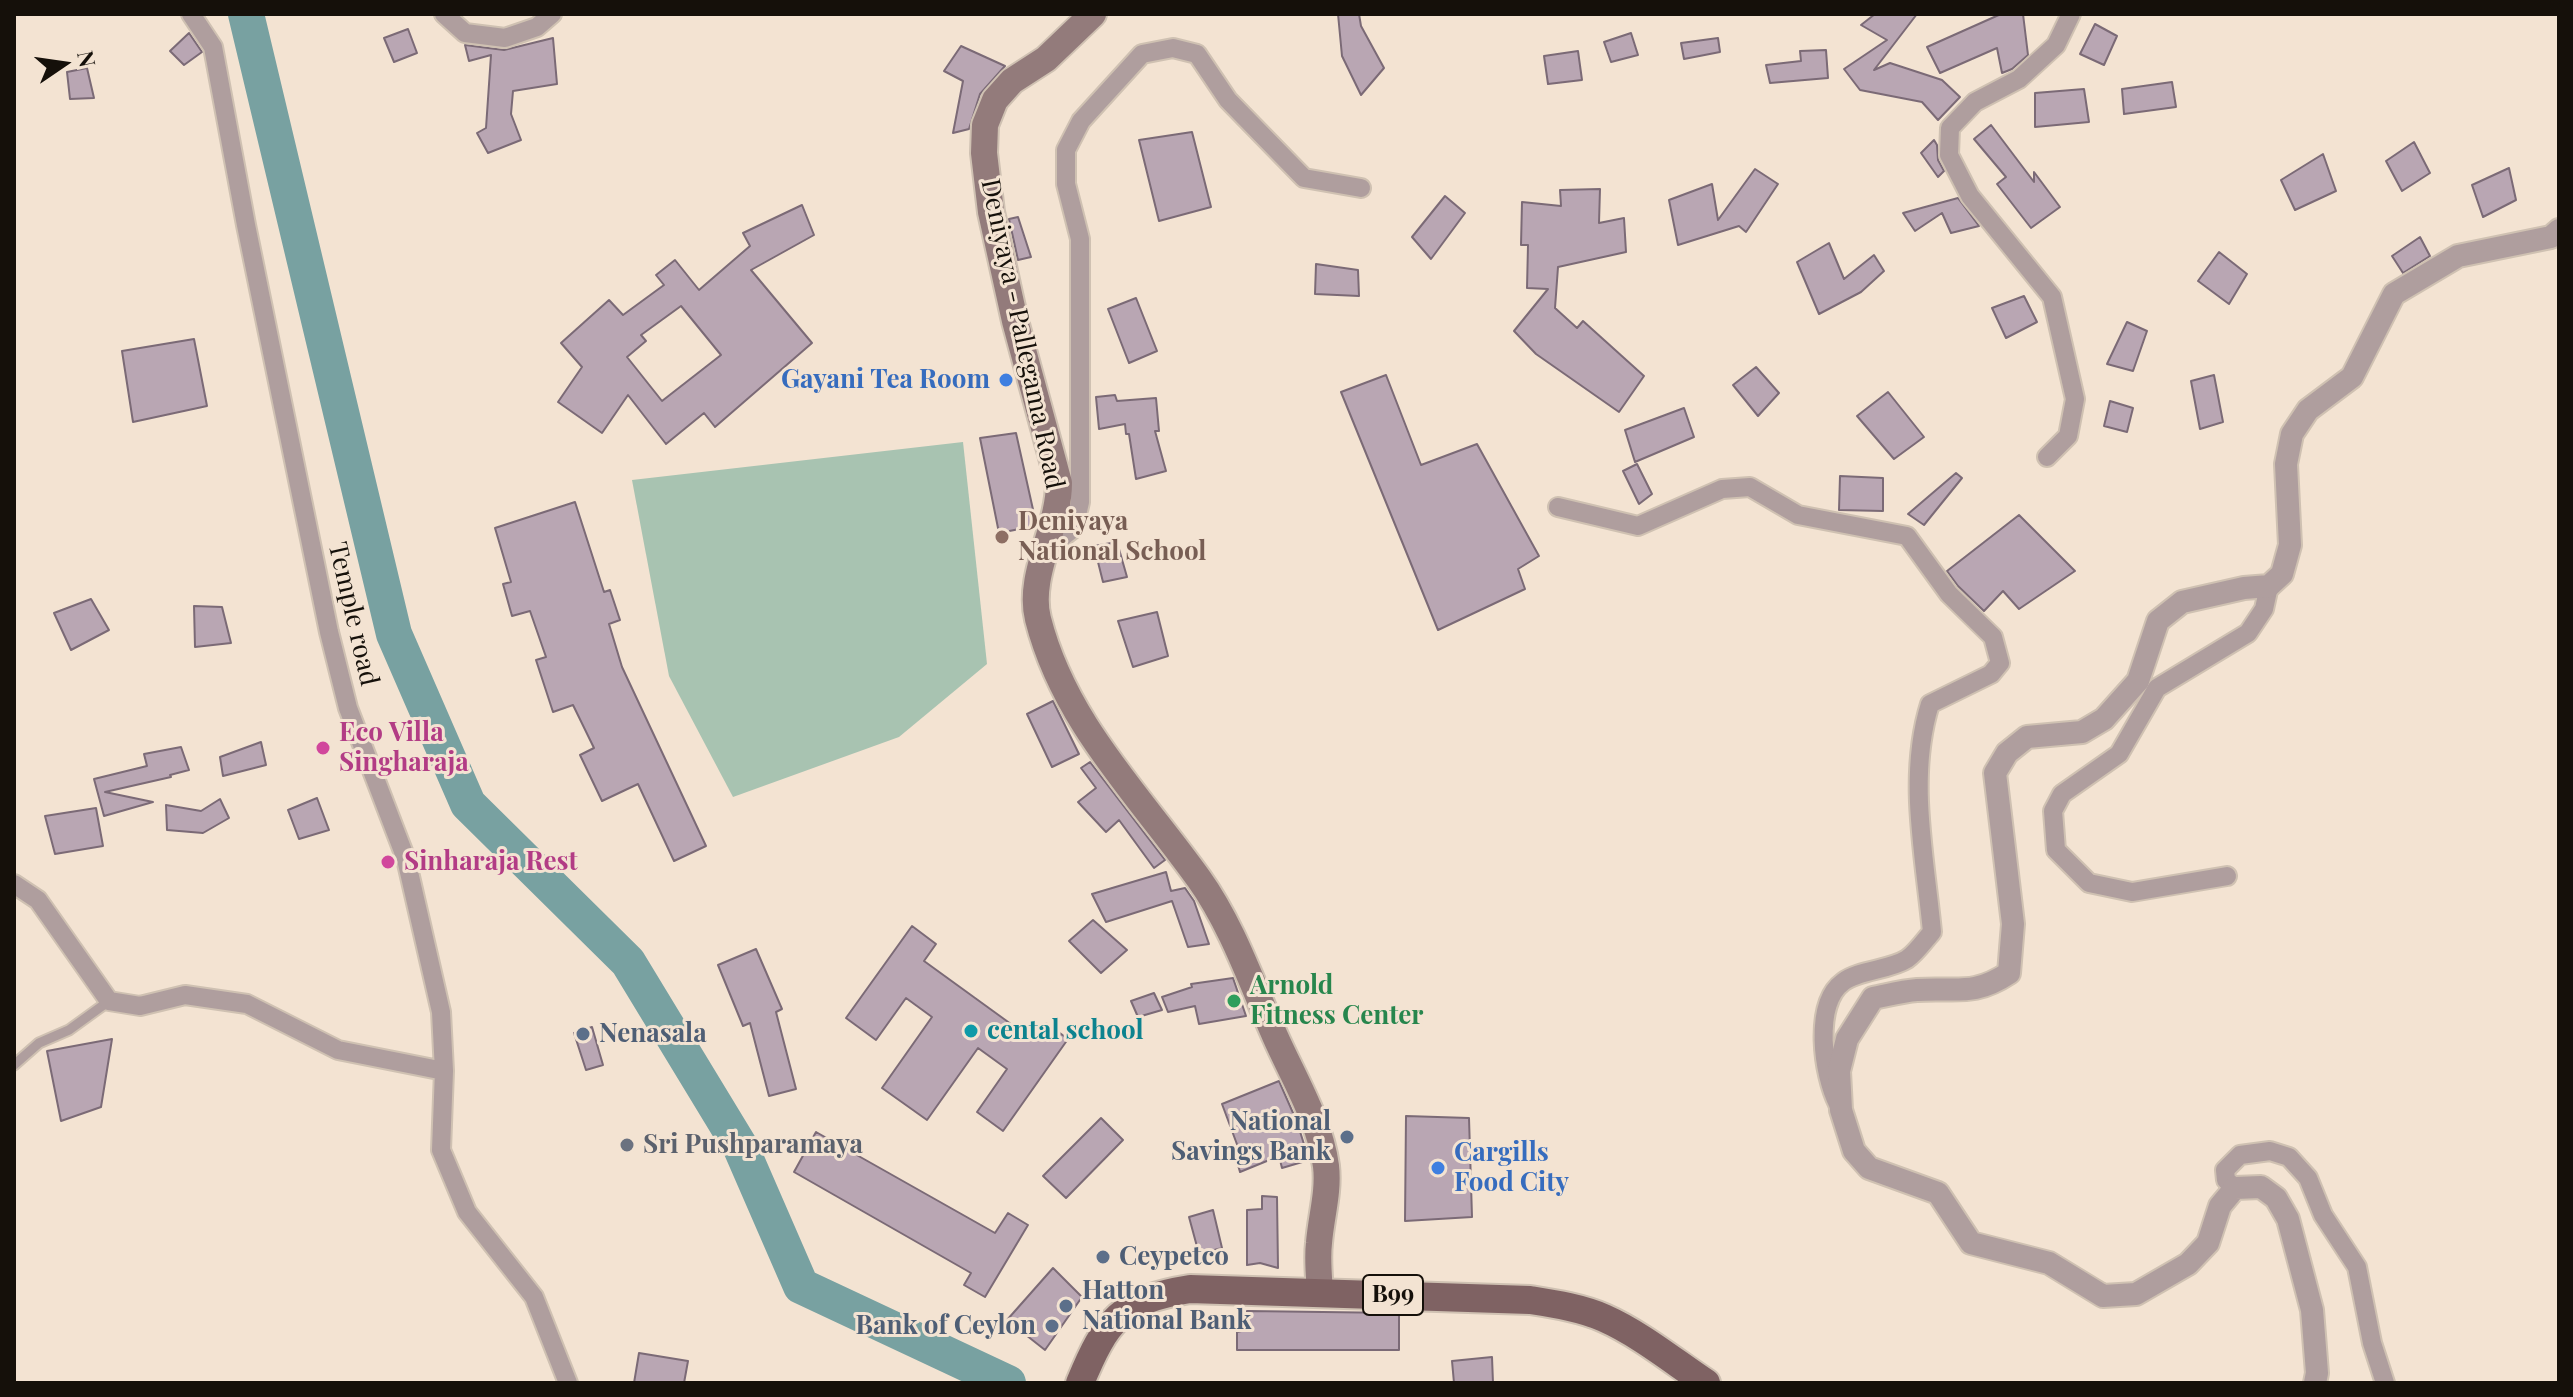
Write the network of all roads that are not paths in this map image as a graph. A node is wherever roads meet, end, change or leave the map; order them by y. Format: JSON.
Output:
{"nodes":[{"id":1,"x":191,"y":14,"type":"edge"},
{"id":2,"x":444,"y":14,"type":"edge"},
{"id":3,"x":552,"y":14,"type":"edge"},
{"id":4,"x":1093,"y":14,"type":"edge"},
{"id":5,"x":2071,"y":14,"type":"edge"},
{"id":6,"x":1361,"y":188,"type":"dead end"},
{"id":7,"x":2559,"y":230,"type":"edge"},
{"id":8,"x":2047,"y":457,"type":"dead end"},
{"id":9,"x":1558,"y":507,"type":"dead end"},
{"id":10,"x":1047,"y":549,"type":"junction"},
{"id":11,"x":2269,"y":586,"type":"junction"},
{"id":12,"x":2227,"y":876,"type":"dead end"},
{"id":13,"x":14,"y":884,"type":"edge"},
{"id":14,"x":109,"y":1001,"type":"junction"},
{"id":15,"x":14,"y":1065,"type":"edge"},
{"id":16,"x":444,"y":1071,"type":"junction"},
{"id":17,"x":1841,"y":1110,"type":"junction"},
{"id":18,"x":2235,"y":1188,"type":"junction"},
{"id":19,"x":1320,"y":1292,"type":"junction"},
{"id":20,"x":1085,"y":1371,"type":"edge"},
{"id":21,"x":568,"y":1383,"type":"edge"},
{"id":22,"x":1706,"y":1383,"type":"edge"},
{"id":23,"x":2315,"y":1383,"type":"edge"},
{"id":24,"x":2385,"y":1383,"type":"edge"}],
"edges":[{"from":1,"to":16,"type":"street","name":"Temple road"},
{"from":2,"to":3,"type":"street"},
{"from":4,"to":10,"type":"main road","name":"Deniyaya - Pallegama Road"},
{"from":5,"to":8,"type":"street"},
{"from":6,"to":10,"type":"street"},
{"from":7,"to":11,"type":"street"},
{"from":9,"to":17,"type":"street"},
{"from":10,"to":19,"type":"main road","name":"Deniyaya - Pallegama Road"},
{"from":11,"to":12,"type":"street"},
{"from":11,"to":17,"type":"street"},
{"from":13,"to":14,"type":"street"},
{"from":14,"to":15,"type":"lane"},
{"from":14,"to":16,"type":"street"},
{"from":16,"to":21,"type":"street","name":"Temple road"},
{"from":17,"to":18,"type":"street"},
{"from":18,"to":23,"type":"street"},
{"from":18,"to":24,"type":"street"},
{"from":19,"to":20,"type":"main road","number":"B99"},
{"from":19,"to":22,"type":"main road","number":"B99"}]}
